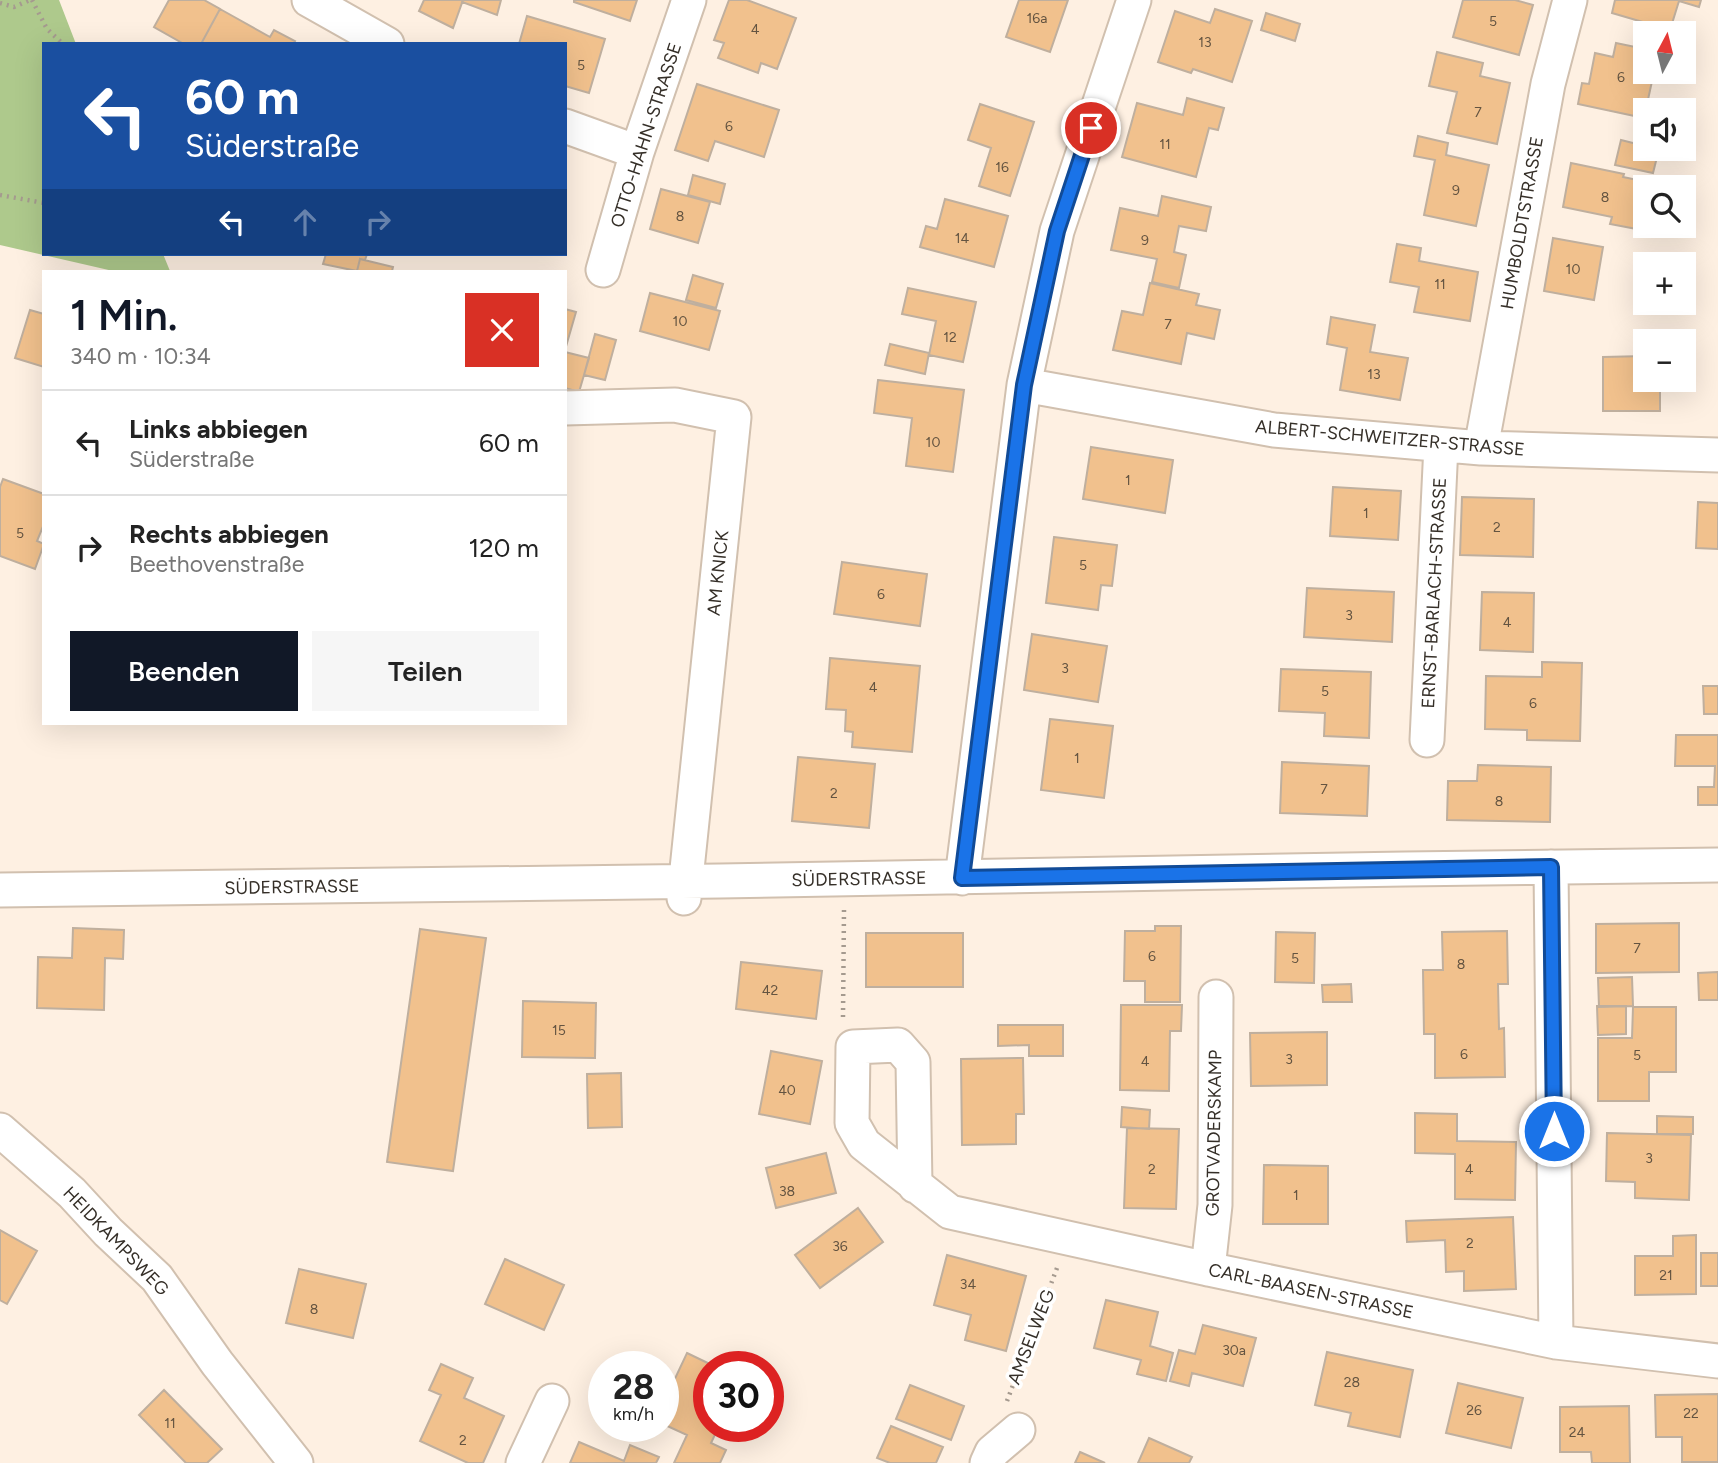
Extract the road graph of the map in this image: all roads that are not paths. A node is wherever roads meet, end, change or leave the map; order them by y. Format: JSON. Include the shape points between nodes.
{"nodes":[{"id":1,"x":309,"y":0,"type":"edge"},
{"id":2,"x":689,"y":0,"type":"edge"},
{"id":3,"x":1134,"y":0,"type":"edge"},
{"id":4,"x":1570,"y":0,"type":"edge"},
{"id":5,"x":383,"y":42,"type":"edge"},
{"id":6,"x":567,"y":127,"type":"edge"},
{"id":7,"x":637,"y":152,"type":"junction"},
{"id":8,"x":603,"y":270,"type":"dead end"},
{"id":9,"x":1024,"y":385,"type":"junction"},
{"id":10,"x":567,"y":408,"type":"edge"},
{"id":11,"x":1441,"y":445,"type":"junction"},
{"id":12,"x":1480,"y":448,"type":"junction"},
{"id":13,"x":1718,"y":455,"type":"edge"},
{"id":14,"x":1427,"y":740,"type":"dead end"},
{"id":15,"x":1718,"y":865,"type":"edge"},
{"id":16,"x":1551,"y":867,"type":"junction"},
{"id":17,"x":962,"y":878,"type":"junction"},
{"id":18,"x":0,"y":890,"type":"edge"},
{"id":19,"x":685,"y":890,"type":"junction"},
{"id":20,"x":1216,"y":997,"type":"dead end"},
{"id":21,"x":0,"y":1130,"type":"edge"},
{"id":22,"x":915,"y":1186,"type":"junction"},
{"id":23,"x":1208,"y":1269,"type":"junction"},
{"id":24,"x":1556,"y":1342,"type":"junction"},
{"id":25,"x":1718,"y":1361,"type":"edge"},
{"id":26,"x":552,"y":1401,"type":"dead end"},
{"id":27,"x":1018,"y":1430,"type":"road end"},
{"id":28,"x":296,"y":1463,"type":"edge"},
{"id":29,"x":523,"y":1463,"type":"edge"},
{"id":30,"x":987,"y":1463,"type":"edge"}],
"edges":[{"from":1,"to":5,"type":"street"},
{"from":2,"to":7,"type":"street","name":"OTTO-HAHN-STRASSE"},
{"from":3,"to":9,"type":"street","via":[[1057,231]]},
{"from":4,"to":12,"type":"street","name":"HUMBOLDTSTRASSE","via":[[1548,84]]},
{"from":6,"to":7,"type":"street"},
{"from":7,"to":8,"type":"street","name":"OTTO-HAHN-STRASSE"},
{"from":9,"to":11,"type":"street","name":"ALBERT-SCHWEITZER-STRASSE","via":[[1274,430]]},
{"from":9,"to":17,"type":"street"},
{"from":10,"to":19,"type":"street","name":"AM KNICK","via":[[675,405],[734,417]]},
{"from":11,"to":12,"type":"street","name":"ALBERT-SCHWEITZER-STRASSE"},
{"from":11,"to":14,"type":"street","name":"ERNST-BARLACH-STRASSE"},
{"from":12,"to":13,"type":"street","name":"ALBERT-SCHWEITZER-STRASSE"},
{"from":15,"to":16,"type":"street","name":"SÜDERSTRASSE"},
{"from":16,"to":17,"type":"street","name":"SÜDERSTRASSE"},
{"from":16,"to":24,"type":"street"},
{"from":17,"to":19,"type":"street","name":"SÜDERSTRASSE"},
{"from":18,"to":19,"type":"street","name":"SÜDERSTRASSE"},
{"from":20,"to":23,"type":"street","name":"GROTVADERSKAMP","via":[[1215,1205]]},
{"from":21,"to":28,"type":"street","name":"HEIDKAMPSWEG","via":[[72,1193],[157,1278]]},
{"from":22,"to":22,"type":"street","name":"CARL-BAASEN-STRASSE","via":[[913,1062],[898,1045],[853,1046],[852,1123],[864,1144]]},
{"from":22,"to":23,"type":"street","name":"CARL-BAASEN-STRASSE","via":[[950,1212]]},
{"from":23,"to":24,"type":"street","name":"CARL-BAASEN-STRASSE"},
{"from":24,"to":25,"type":"street","name":"CARL-BAASEN-STRASSE"},
{"from":26,"to":29,"type":"street"},
{"from":27,"to":30,"type":"street","via":[[992,1452]]}]}
